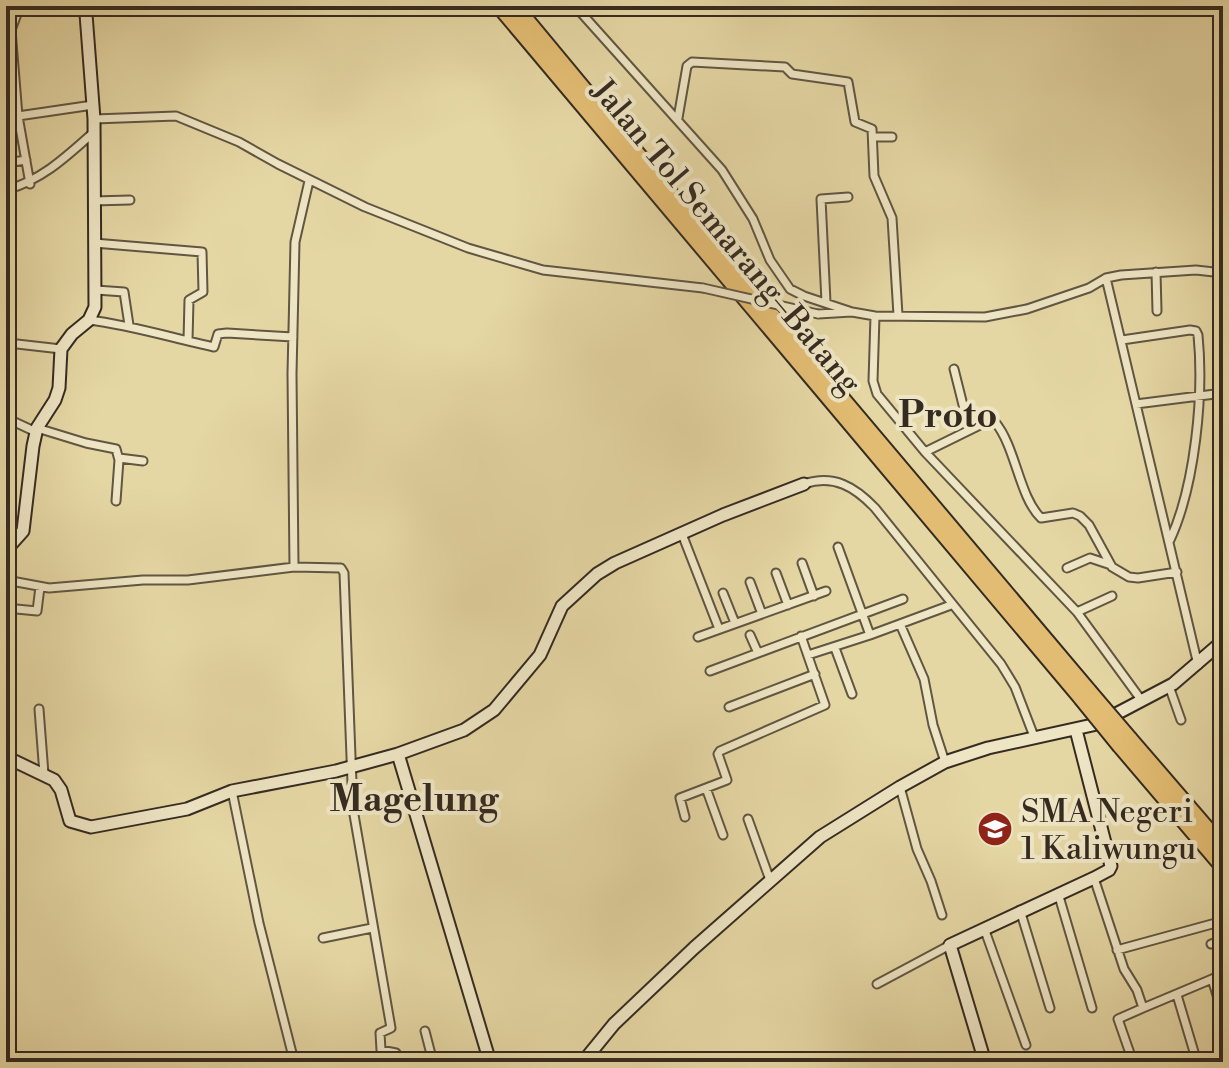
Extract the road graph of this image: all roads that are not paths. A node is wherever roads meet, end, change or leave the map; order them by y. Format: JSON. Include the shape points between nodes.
{"nodes":[{"id":1,"x":20,"y":6,"type":"edge"},
{"id":2,"x":93,"y":6,"type":"edge"},
{"id":3,"x":499,"y":6,"type":"edge"},
{"id":4,"x":515,"y":6,"type":"edge"},
{"id":5,"x":575,"y":6,"type":"edge"},
{"id":6,"x":1217,"y":6,"type":"edge"},
{"id":7,"x":1223,"y":31,"type":"edge"},
{"id":8,"x":10,"y":81,"type":"edge"},
{"id":9,"x":93,"y":105,"type":"junction"},
{"id":10,"x":18,"y":116,"type":"junction"},
{"id":11,"x":161,"y":116,"type":"junction"},
{"id":12,"x":6,"y":117,"type":"edge"},
{"id":13,"x":678,"y":118,"type":"junction"},
{"id":14,"x":94,"y":119,"type":"junction"},
{"id":15,"x":162,"y":126,"type":"dead end"},
{"id":16,"x":94,"y":132,"type":"junction"},
{"id":17,"x":873,"y":137,"type":"junction"},
{"id":18,"x":892,"y":137,"type":"dead end"},
{"id":19,"x":26,"y":160,"type":"junction"},
{"id":20,"x":6,"y":163,"type":"edge"},
{"id":21,"x":309,"y":181,"type":"junction"},
{"id":22,"x":30,"y":184,"type":"junction"},
{"id":23,"x":6,"y":190,"type":"edge"},
{"id":24,"x":848,"y":197,"type":"dead end"},
{"id":25,"x":130,"y":200,"type":"dead end"},
{"id":26,"x":93,"y":201,"type":"junction"},
{"id":27,"x":94,"y":243,"type":"junction"},
{"id":28,"x":1156,"y":272,"type":"junction"},
{"id":29,"x":1223,"y":273,"type":"edge"},
{"id":30,"x":1106,"y":278,"type":"junction"},
{"id":31,"x":96,"y":290,"type":"junction"},
{"id":32,"x":826,"y":302,"type":"junction"},
{"id":33,"x":1157,"y":311,"type":"dead end"},
{"id":34,"x":852,"y":312,"type":"junction"},
{"id":35,"x":898,"y":315,"type":"junction"},
{"id":36,"x":875,"y":316,"type":"junction"},
{"id":37,"x":89,"y":320,"type":"junction"},
{"id":38,"x":129,"y":325,"type":"junction"},
{"id":39,"x":293,"y":337,"type":"junction"},
{"id":40,"x":1122,"y":340,"type":"junction"},
{"id":41,"x":188,"y":341,"type":"junction"},
{"id":42,"x":17,"y":344,"type":"dead end"},
{"id":43,"x":61,"y":349,"type":"junction"},
{"id":44,"x":954,"y":369,"type":"dead end"},
{"id":45,"x":1223,"y":393,"type":"edge"},
{"id":46,"x":1199,"y":395,"type":"junction"},
{"id":47,"x":1136,"y":404,"type":"junction"},
{"id":48,"x":6,"y":418,"type":"edge"},
{"id":49,"x":969,"y":429,"type":"junction"},
{"id":50,"x":36,"y":430,"type":"junction"},
{"id":51,"x":925,"y":452,"type":"junction"},
{"id":52,"x":119,"y":458,"type":"junction"},
{"id":53,"x":143,"y":461,"type":"dead end"},
{"id":54,"x":804,"y":484,"type":"joint"},
{"id":55,"x":116,"y":501,"type":"dead end"},
{"id":56,"x":682,"y":534,"type":"junction"},
{"id":57,"x":1170,"y":540,"type":"junction"},
{"id":58,"x":838,"y":547,"type":"dead end"},
{"id":59,"x":6,"y":550,"type":"edge"},
{"id":60,"x":802,"y":563,"type":"dead end"},
{"id":61,"x":1111,"y":565,"type":"junction"},
{"id":62,"x":294,"y":567,"type":"junction"},
{"id":63,"x":1067,"y":568,"type":"dead end"},
{"id":64,"x":1177,"y":572,"type":"junction"},
{"id":65,"x":776,"y":573,"type":"dead end"},
{"id":66,"x":6,"y":580,"type":"edge"},
{"id":67,"x":750,"y":582,"type":"dead end"},
{"id":68,"x":40,"y":587,"type":"junction"},
{"id":69,"x":826,"y":591,"type":"dead end"},
{"id":70,"x":723,"y":593,"type":"dead end"},
{"id":71,"x":814,"y":596,"type":"junction"},
{"id":72,"x":1112,"y":596,"type":"dead end"},
{"id":73,"x":903,"y":599,"type":"dead end"},
{"id":74,"x":788,"y":605,"type":"junction"},
{"id":75,"x":951,"y":605,"type":"junction"},
{"id":76,"x":6,"y":608,"type":"edge"},
{"id":77,"x":1077,"y":612,"type":"junction"},
{"id":78,"x":762,"y":614,"type":"junction"},
{"id":79,"x":862,"y":614,"type":"junction"},
{"id":80,"x":735,"y":623,"type":"junction"},
{"id":81,"x":900,"y":624,"type":"junction"},
{"id":82,"x":719,"y":629,"type":"junction"},
{"id":83,"x":750,"y":635,"type":"dead end"},
{"id":84,"x":870,"y":635,"type":"junction"},
{"id":85,"x":801,"y":636,"type":"junction"},
{"id":86,"x":698,"y":637,"type":"dead end"},
{"id":87,"x":1223,"y":641,"type":"edge"},
{"id":88,"x":835,"y":648,"type":"junction"},
{"id":89,"x":758,"y":653,"type":"junction"},
{"id":90,"x":808,"y":655,"type":"junction"},
{"id":91,"x":1198,"y":665,"type":"junction"},
{"id":92,"x":710,"y":671,"type":"dead end"},
{"id":93,"x":815,"y":674,"type":"junction"},
{"id":94,"x":1169,"y":686,"type":"junction"},
{"id":95,"x":852,"y":694,"type":"dead end"},
{"id":96,"x":1085,"y":695,"type":"junction"},
{"id":97,"x":1142,"y":701,"type":"junction"},
{"id":98,"x":729,"y":707,"type":"dead end"},
{"id":99,"x":39,"y":709,"type":"dead end"},
{"id":100,"x":1181,"y":720,"type":"dead end"},
{"id":101,"x":1076,"y":730,"type":"junction"},
{"id":102,"x":1035,"y":739,"type":"junction"},
{"id":103,"x":1125,"y":742,"type":"junction"},
{"id":104,"x":398,"y":754,"type":"junction"},
{"id":105,"x":6,"y":757,"type":"edge"},
{"id":106,"x":945,"y":762,"type":"junction"},
{"id":107,"x":352,"y":767,"type":"junction"},
{"id":108,"x":44,"y":774,"type":"junction"},
{"id":109,"x":900,"y":787,"type":"junction"},
{"id":110,"x":706,"y":788,"type":"junction"},
{"id":111,"x":232,"y":791,"type":"junction"},
{"id":112,"x":685,"y":817,"type":"dead end"},
{"id":113,"x":748,"y":819,"type":"dead end"},
{"id":114,"x":723,"y":835,"type":"dead end"},
{"id":115,"x":1223,"y":847,"type":"edge"},
{"id":116,"x":1223,"y":867,"type":"edge"},
{"id":117,"x":1094,"y":878,"type":"junction"},
{"id":118,"x":770,"y":880,"type":"junction"},
{"id":119,"x":1058,"y":893,"type":"junction"},
{"id":120,"x":1020,"y":910,"type":"junction"},
{"id":121,"x":942,"y":915,"type":"dead end"},
{"id":122,"x":1223,"y":921,"type":"edge"},
{"id":123,"x":372,"y":928,"type":"junction"},
{"id":124,"x":984,"y":928,"type":"junction"},
{"id":125,"x":323,"y":938,"type":"dead end"},
{"id":126,"x":1223,"y":940,"type":"edge"},
{"id":127,"x":1211,"y":944,"type":"dead end"},
{"id":128,"x":950,"y":945,"type":"junction"},
{"id":129,"x":1117,"y":950,"type":"junction"},
{"id":130,"x":1223,"y":974,"type":"edge"},
{"id":131,"x":1212,"y":979,"type":"junction"},
{"id":132,"x":877,"y":984,"type":"dead end"},
{"id":133,"x":1177,"y":995,"type":"junction"},
{"id":134,"x":1050,"y":1008,"type":"dead end"},
{"id":135,"x":1092,"y":1008,"type":"dead end"},
{"id":136,"x":1143,"y":1008,"type":"junction"},
{"id":137,"x":1223,"y":1015,"type":"edge"},
{"id":138,"x":425,"y":1031,"type":"dead end"},
{"id":139,"x":1026,"y":1045,"type":"dead end"},
{"id":140,"x":594,"y":1047,"type":"junction"},
{"id":141,"x":1223,"y":1057,"type":"edge"},
{"id":142,"x":299,"y":1062,"type":"edge"},
{"id":143,"x":398,"y":1062,"type":"edge"},
{"id":144,"x":433,"y":1062,"type":"edge"},
{"id":145,"x":490,"y":1062,"type":"edge"},
{"id":146,"x":583,"y":1062,"type":"edge"},
{"id":147,"x":598,"y":1062,"type":"edge"},
{"id":148,"x":985,"y":1062,"type":"edge"},
{"id":149,"x":1133,"y":1062,"type":"edge"},
{"id":150,"x":1197,"y":1062,"type":"edge"},
{"id":151,"x":1209,"y":1062,"type":"edge"}],
"edges":[{"from":1,"to":8,"type":"street","via":[[11,30]]},
{"from":2,"to":9,"type":"street","via":[[86,12]]},
{"from":3,"to":96,"type":"highway","name":"Jalan Tol Semarang–Batang","via":[[741,297]]},
{"from":4,"to":96,"type":"highway","name":"Jalan Tol Semarang–Batang"},
{"from":5,"to":13,"type":"street"},
{"from":6,"to":7,"type":"street"},
{"from":8,"to":10,"type":"street"},
{"from":9,"to":10,"type":"street"},
{"from":9,"to":14,"type":"street"},
{"from":10,"to":12,"type":"street"},
{"from":10,"to":19,"type":"street"},
{"from":11,"to":14,"type":"street"},
{"from":11,"to":15,"type":"street"},
{"from":11,"to":21,"type":"street","via":[[221,133]]},
{"from":13,"to":17,"type":"street","via":[[689,63],[785,67],[792,74],[848,82],[855,122],[871,128]]},
{"from":13,"to":32,"type":"street","via":[[722,170],[790,289]]},
{"from":14,"to":16,"type":"street"},
{"from":16,"to":22,"type":"street"},
{"from":16,"to":26,"type":"street"},
{"from":17,"to":18,"type":"street"},
{"from":17,"to":35,"type":"street","via":[[875,180],[892,218]]},
{"from":19,"to":20,"type":"street"},
{"from":19,"to":22,"type":"street"},
{"from":21,"to":34,"type":"street","bridge":true,"via":[[447,241],[543,270],[703,288],[818,314]]},
{"from":21,"to":39,"type":"street","via":[[295,242]]},
{"from":22,"to":23,"type":"street"},
{"from":24,"to":32,"type":"street","via":[[821,199]]},
{"from":25,"to":26,"type":"street"},
{"from":26,"to":27,"type":"street"},
{"from":27,"to":31,"type":"street"},
{"from":27,"to":41,"type":"street","via":[[202,252],[203,292],[189,300]]},
{"from":28,"to":29,"type":"street"},
{"from":28,"to":30,"type":"street"},
{"from":28,"to":33,"type":"street"},
{"from":30,"to":35,"type":"street","via":[[998,315]]},
{"from":30,"to":40,"type":"street"},
{"from":31,"to":37,"type":"street"},
{"from":31,"to":38,"type":"street","via":[[124,292]]},
{"from":32,"to":34,"type":"street"},
{"from":34,"to":36,"type":"street"},
{"from":35,"to":36,"type":"street"},
{"from":36,"to":51,"type":"street","via":[[874,388]]},
{"from":37,"to":38,"type":"street"},
{"from":37,"to":43,"type":"street"},
{"from":38,"to":41,"type":"street"},
{"from":39,"to":41,"type":"street","via":[[218,334],[214,347]]},
{"from":39,"to":62,"type":"street"},
{"from":40,"to":46,"type":"street","via":[[1196,331]]},
{"from":40,"to":47,"type":"street"},
{"from":42,"to":43,"type":"street"},
{"from":43,"to":50,"type":"street","via":[[57,394]]},
{"from":44,"to":49,"type":"street"},
{"from":45,"to":46,"type":"street"},
{"from":46,"to":47,"type":"street"},
{"from":46,"to":57,"type":"street","via":[[1187,493]]},
{"from":47,"to":57,"type":"street"},
{"from":48,"to":50,"type":"street"},
{"from":49,"to":51,"type":"street"},
{"from":49,"to":61,"type":"street","via":[[995,422],[1036,513],[1041,518],[1080,516]]},
{"from":50,"to":52,"type":"street","via":[[115,448]]},
{"from":50,"to":59,"type":"street","via":[[23,531]]},
{"from":51,"to":77,"type":"street"},
{"from":52,"to":53,"type":"street"},
{"from":52,"to":55,"type":"street"},
{"from":54,"to":56,"type":"street"},
{"from":54,"to":75,"type":"street","via":[[834,480],[856,490]]},
{"from":56,"to":82,"type":"street"},
{"from":56,"to":104,"type":"street","via":[[615,563],[562,606],[540,655],[494,710],[464,730]]},
{"from":57,"to":64,"type":"street"},
{"from":58,"to":79,"type":"street"},
{"from":60,"to":71,"type":"street"},
{"from":61,"to":63,"type":"street","via":[[1089,558]]},
{"from":61,"to":64,"type":"street","via":[[1133,578]]},
{"from":62,"to":68,"type":"street","via":[[188,580]]},
{"from":62,"to":107,"type":"street","via":[[335,566],[344,573]]},
{"from":64,"to":91,"type":"street"},
{"from":65,"to":74,"type":"street"},
{"from":66,"to":68,"type":"street"},
{"from":67,"to":78,"type":"street"},
{"from":68,"to":76,"type":"street","via":[[38,611]]},
{"from":69,"to":71,"type":"street"},
{"from":70,"to":80,"type":"street"},
{"from":71,"to":74,"type":"street"},
{"from":72,"to":77,"type":"street"},
{"from":73,"to":79,"type":"street"},
{"from":74,"to":78,"type":"street"},
{"from":75,"to":81,"type":"street"},
{"from":75,"to":102,"type":"street","via":[[1005,669]]},
{"from":77,"to":97,"type":"street"},
{"from":78,"to":80,"type":"street"},
{"from":79,"to":84,"type":"street"},
{"from":79,"to":85,"type":"street"},
{"from":80,"to":82,"type":"street"},
{"from":81,"to":84,"type":"street"},
{"from":81,"to":106,"type":"street","via":[[924,679]]},
{"from":82,"to":86,"type":"street"},
{"from":83,"to":89,"type":"street"},
{"from":84,"to":88,"type":"street"},
{"from":85,"to":89,"type":"street"},
{"from":85,"to":90,"type":"street"},
{"from":87,"to":91,"type":"street"},
{"from":88,"to":90,"type":"street"},
{"from":88,"to":95,"type":"street"},
{"from":89,"to":92,"type":"street"},
{"from":90,"to":93,"type":"street"},
{"from":91,"to":94,"type":"street"},
{"from":93,"to":98,"type":"street"},
{"from":93,"to":110,"type":"street","via":[[825,705],[720,751],[727,780]]},
{"from":94,"to":97,"type":"street"},
{"from":94,"to":100,"type":"street"},
{"from":96,"to":103,"type":"highway","name":"Jalan Tol Semarang–Batang","bridge":true},
{"from":97,"to":101,"type":"street"},
{"from":99,"to":108,"type":"street"},
{"from":101,"to":102,"type":"street"},
{"from":101,"to":117,"type":"street","via":[[1112,861],[1109,870]]},
{"from":102,"to":106,"type":"street"},
{"from":103,"to":115,"type":"highway","name":"Jalan Tol Semarang–Batang"},
{"from":103,"to":116,"type":"highway","name":"Jalan Tol Semarang–Batang"},
{"from":104,"to":107,"type":"street"},
{"from":104,"to":145,"type":"street"},
{"from":105,"to":108,"type":"street"},
{"from":106,"to":109,"type":"street"},
{"from":107,"to":111,"type":"street"},
{"from":107,"to":123,"type":"street","via":[[353,809]]},
{"from":108,"to":111,"type":"street","via":[[59,786],[70,821],[86,827],[187,809]]},
{"from":109,"to":118,"type":"street","via":[[820,837]]},
{"from":109,"to":121,"type":"street"},
{"from":110,"to":112,"type":"street","via":[[680,798]]},
{"from":110,"to":114,"type":"street"},
{"from":111,"to":142,"type":"street","via":[[259,923],[292,1053]]},
{"from":113,"to":118,"type":"street"},
{"from":117,"to":119,"type":"street"},
{"from":117,"to":129,"type":"street"},
{"from":118,"to":140,"type":"street"},
{"from":119,"to":120,"type":"street"},
{"from":119,"to":135,"type":"street"},
{"from":120,"to":124,"type":"street"},
{"from":120,"to":134,"type":"street"},
{"from":122,"to":129,"type":"street"},
{"from":123,"to":125,"type":"street"},
{"from":123,"to":143,"type":"street","via":[[391,1026],[380,1033],[381,1050],[396,1053]]},
{"from":124,"to":128,"type":"street"},
{"from":124,"to":139,"type":"street"},
{"from":126,"to":127,"type":"street"},
{"from":128,"to":132,"type":"street"},
{"from":128,"to":148,"type":"street"},
{"from":129,"to":136,"type":"street"},
{"from":130,"to":131,"type":"street"},
{"from":131,"to":133,"type":"street"},
{"from":131,"to":137,"type":"street"},
{"from":133,"to":136,"type":"street"},
{"from":133,"to":150,"type":"street"},
{"from":136,"to":149,"type":"street","via":[[1118,1019]]},
{"from":138,"to":144,"type":"street"},
{"from":140,"to":146,"type":"street"},
{"from":140,"to":147,"type":"street"},
{"from":141,"to":151,"type":"street"}]}
